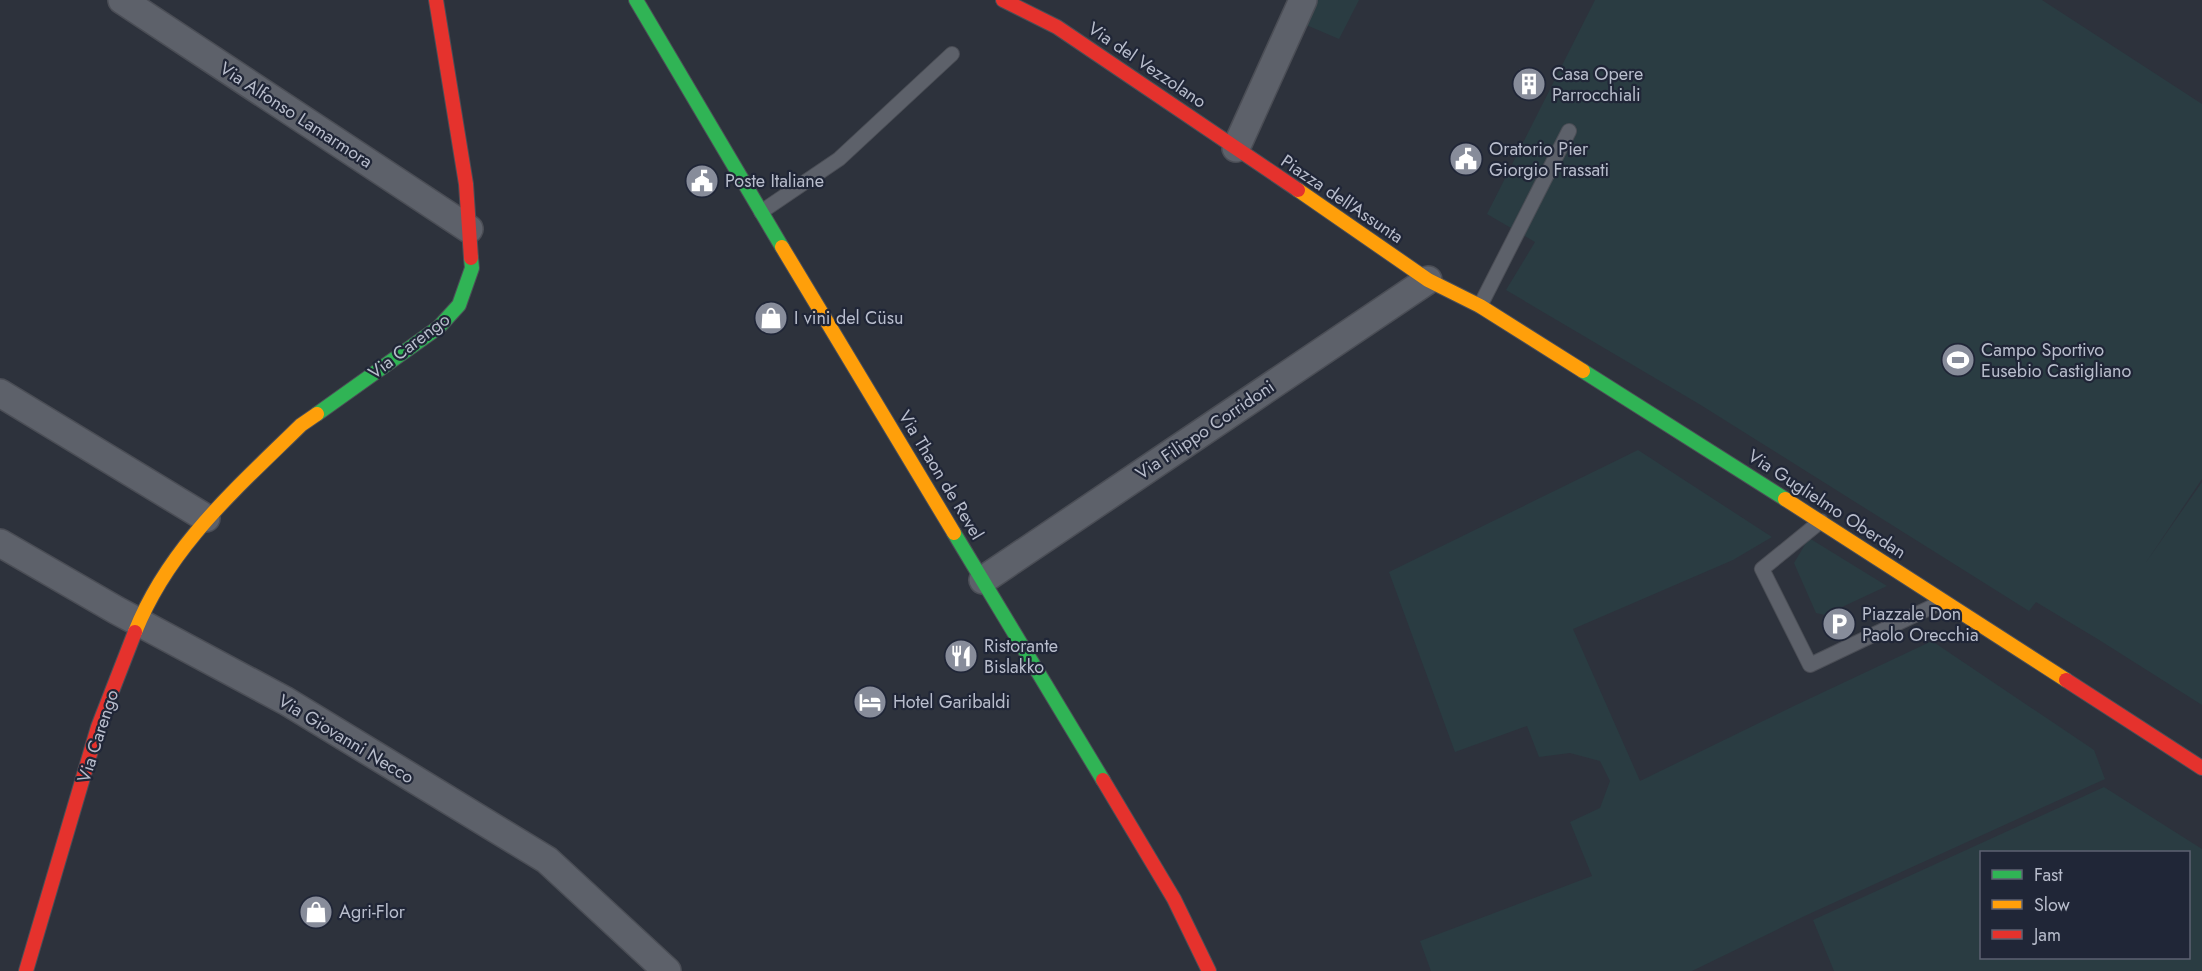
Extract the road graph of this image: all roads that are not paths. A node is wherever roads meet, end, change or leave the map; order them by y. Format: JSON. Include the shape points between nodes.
{"nodes":[{"id":1,"x":122,"y":0,"type":"edge"},
{"id":2,"x":436,"y":0,"type":"edge"},
{"id":3,"x":636,"y":0,"type":"edge"},
{"id":4,"x":1003,"y":0,"type":"edge"},
{"id":5,"x":1303,"y":0,"type":"edge"},
{"id":6,"x":952,"y":54,"type":"dead end"},
{"id":7,"x":1569,"y":131,"type":"dead end"},
{"id":8,"x":1236,"y":148,"type":"junction"},
{"id":9,"x":761,"y":212,"type":"junction"},
{"id":10,"x":469,"y":229,"type":"junction"},
{"id":11,"x":1428,"y":280,"type":"junction"},
{"id":12,"x":1480,"y":306,"type":"junction"},
{"id":13,"x":0,"y":393,"type":"edge"},
{"id":14,"x":206,"y":518,"type":"junction"},
{"id":15,"x":1821,"y":521,"type":"junction"},
{"id":16,"x":0,"y":543,"type":"edge"},
{"id":17,"x":983,"y":580,"type":"junction"},
{"id":18,"x":1944,"y":601,"type":"junction"},
{"id":19,"x":139,"y":622,"type":"junction"},
{"id":20,"x":2202,"y":768,"type":"edge"},
{"id":21,"x":26,"y":971,"type":"edge"},
{"id":22,"x":667,"y":971,"type":"edge"},
{"id":23,"x":1209,"y":971,"type":"edge"}],
"edges":[{"from":1,"to":10,"type":"street","name":"Via Alfonso Lamarmora"},
{"from":2,"to":10,"type":"street","name":"Via Carengo","via":[[466,184]]},
{"from":3,"to":9,"type":"street","name":"Via Thaon de Revel"},
{"from":4,"to":8,"type":"street","name":"Via del Vezzolano","via":[[1057,27]]},
{"from":5,"to":8,"type":"street"},
{"from":6,"to":9,"type":"lane","via":[[839,159]]},
{"from":7,"to":12,"type":"lane"},
{"from":8,"to":11,"type":"street","name":"Piazza dell'Assunta"},
{"from":9,"to":17,"type":"street","name":"Via Thaon de Revel"},
{"from":10,"to":14,"type":"street","name":"Via Carengo","via":[[472,268],[459,305],[446,320],[301,425]]},
{"from":11,"to":12,"type":"street","name":"Via Guglielmo Oberdan"},
{"from":11,"to":17,"type":"street","name":"Via Filippo Corridoni"},
{"from":12,"to":15,"type":"street","name":"Via Guglielmo Oberdan"},
{"from":13,"to":14,"type":"street"},
{"from":14,"to":19,"type":"street","name":"Via Carengo","via":[[166,571]]},
{"from":15,"to":18,"type":"street","name":"Via Guglielmo Oberdan"},
{"from":15,"to":18,"type":"lane","via":[[1762,569],[1810,665]]},
{"from":16,"to":19,"type":"street","name":"Via Giovanni Necco"},
{"from":17,"to":23,"type":"street","name":"Via Thaon de Revel","via":[[1174,899]]},
{"from":18,"to":20,"type":"street","name":"Via Guglielmo Oberdan"},
{"from":19,"to":21,"type":"street","name":"Via Carengo","via":[[98,727]]},
{"from":19,"to":22,"type":"street","name":"Via Giovanni Necco","via":[[286,701],[547,860]]}]}
